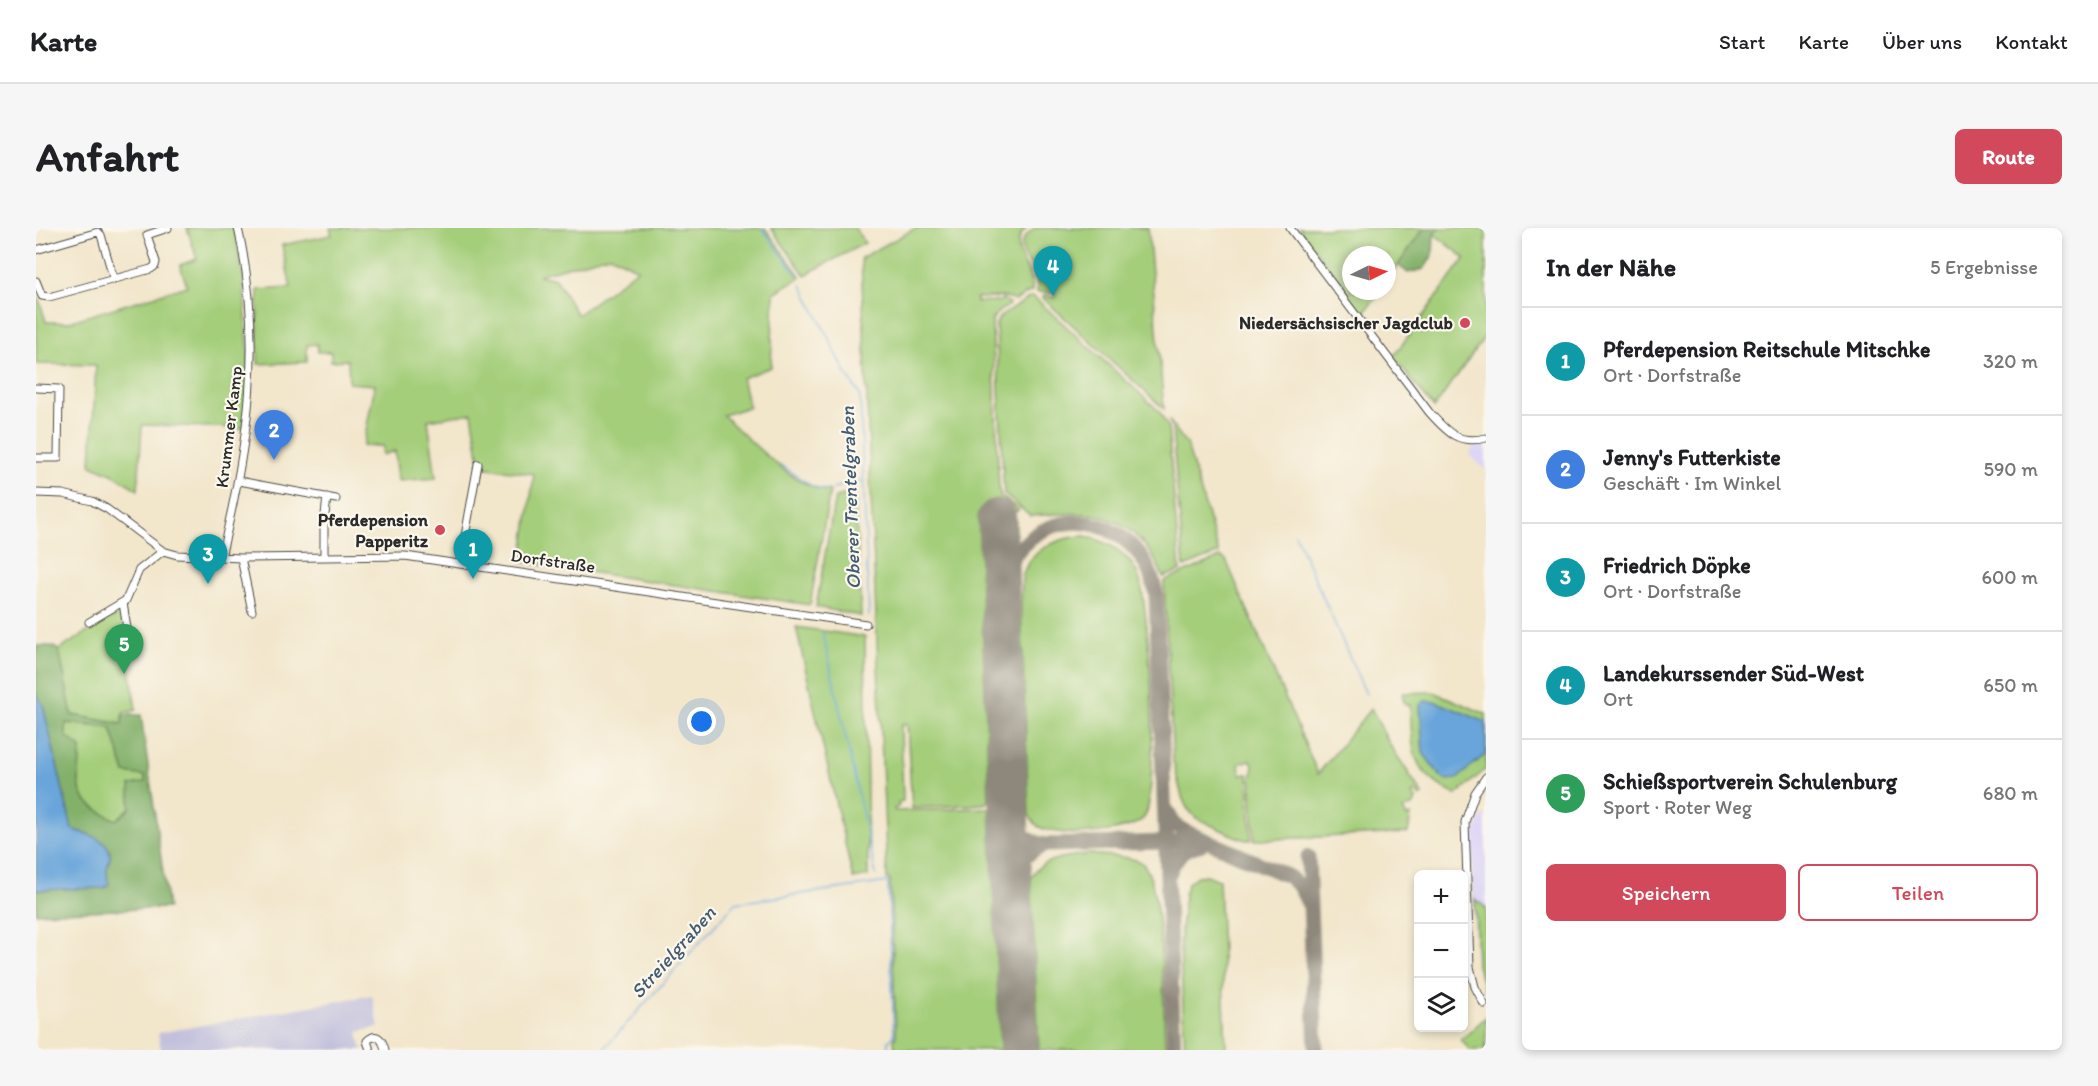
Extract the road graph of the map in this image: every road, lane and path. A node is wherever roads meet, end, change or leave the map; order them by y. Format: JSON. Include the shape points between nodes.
{"nodes":[{"id":1,"x":168,"y":228,"type":"edge"},
{"id":2,"x":238,"y":228,"type":"edge"},
{"id":3,"x":1290,"y":228,"type":"edge"},
{"id":4,"x":36,"y":250,"type":"edge"},
{"id":5,"x":114,"y":280,"type":"junction"},
{"id":6,"x":36,"y":281,"type":"edge"},
{"id":7,"x":36,"y":388,"type":"edge"},
{"id":8,"x":1486,"y":438,"type":"edge"},
{"id":9,"x":36,"y":458,"type":"edge"},
{"id":10,"x":478,"y":464,"type":"dead end"},
{"id":11,"x":239,"y":481,"type":"junction"},
{"id":12,"x":36,"y":493,"type":"edge"},
{"id":13,"x":327,"y":497,"type":"junction"},
{"id":14,"x":336,"y":499,"type":"dead end"},
{"id":15,"x":163,"y":551,"type":"junction"},
{"id":16,"x":324,"y":556,"type":"junction"},
{"id":17,"x":221,"y":557,"type":"junction"},
{"id":18,"x":240,"y":558,"type":"junction"},
{"id":19,"x":460,"y":564,"type":"junction"},
{"id":20,"x":123,"y":603,"type":"junction"},
{"id":21,"x":252,"y":611,"type":"dead end"},
{"id":22,"x":89,"y":622,"type":"dead end"},
{"id":23,"x":866,"y":624,"type":"dead end"},
{"id":24,"x":129,"y":640,"type":"dead end"},
{"id":25,"x":1486,"y":777,"type":"edge"},
{"id":26,"x":1484,"y":1004,"type":"dead end"},
{"id":27,"x":370,"y":1050,"type":"edge"},
{"id":28,"x":385,"y":1050,"type":"edge"}],
"edges":[{"from":1,"to":5,"type":"street","via":[[147,235],[155,266]]},
{"from":2,"to":11,"type":"street","name":"Krummer Kamp","via":[[248,274],[252,353],[250,409]]},
{"from":3,"to":8,"type":"street","via":[[1443,428],[1466,440]]},
{"from":4,"to":5,"type":"street","via":[[98,232]]},
{"from":5,"to":6,"type":"street","via":[[49,297],[42,296]]},
{"from":7,"to":9,"type":"street","via":[[60,389],[58,458]]},
{"from":10,"to":19,"type":"street"},
{"from":11,"to":13,"type":"street"},
{"from":11,"to":17,"type":"street","name":"Krummer Kamp"},
{"from":12,"to":15,"type":"street","name":"Dorfstraße","via":[[92,501]]},
{"from":13,"to":14,"type":"street"},
{"from":13,"to":16,"type":"street"},
{"from":15,"to":17,"type":"street","name":"Dorfstraße"},
{"from":15,"to":20,"type":"street","via":[[139,570]]},
{"from":16,"to":18,"type":"street","name":"Dorfstraße"},
{"from":16,"to":19,"type":"street","name":"Dorfstraße","via":[[405,556]]},
{"from":17,"to":18,"type":"street","name":"Dorfstraße"},
{"from":18,"to":21,"type":"street"},
{"from":19,"to":23,"type":"street","name":"Dorfstraße"},
{"from":20,"to":22,"type":"street"},
{"from":20,"to":24,"type":"street"},
{"from":25,"to":26,"type":"street","via":[[1475,793],[1465,822],[1470,967]]},
{"from":27,"to":28,"type":"street","via":[[367,1041],[378,1036]]}]}
